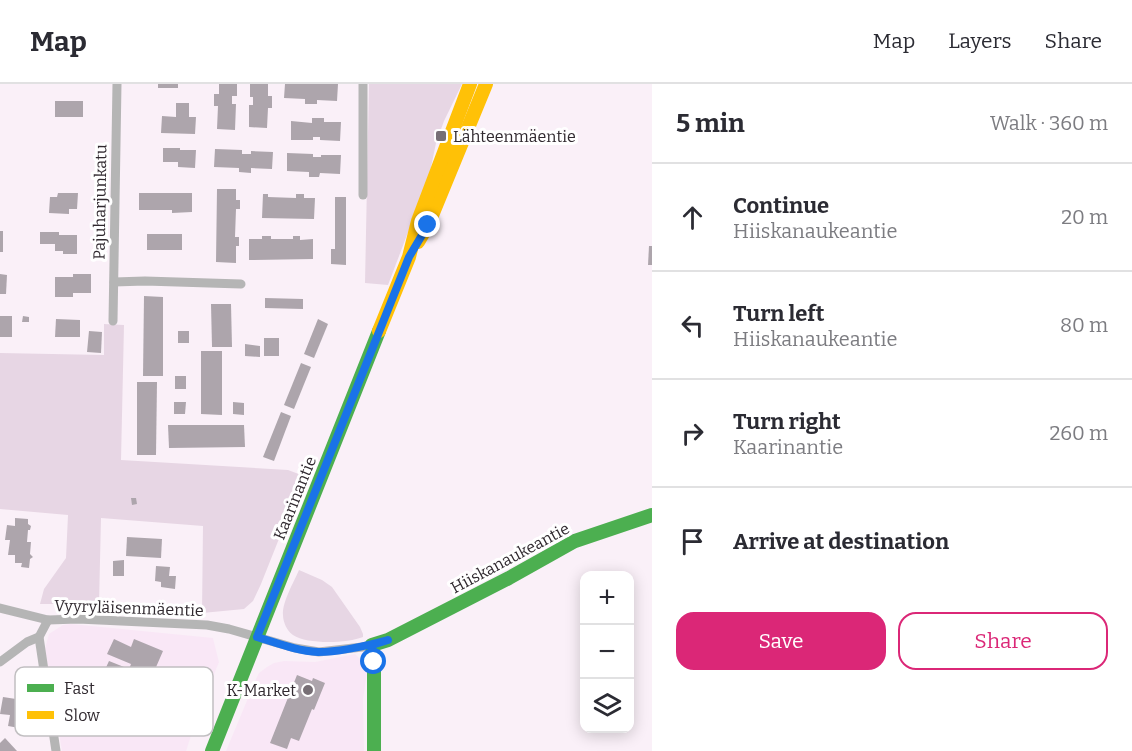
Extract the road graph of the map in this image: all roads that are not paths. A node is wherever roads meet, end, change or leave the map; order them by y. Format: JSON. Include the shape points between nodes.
{"nodes":[{"id":1,"x":117,"y":84,"type":"edge"},
{"id":2,"x":363,"y":84,"type":"edge"},
{"id":3,"x":470,"y":84,"type":"edge"},
{"id":4,"x":486,"y":84,"type":"edge"},
{"id":5,"x":363,"y":195,"type":"dead end"},
{"id":6,"x":409,"y":257,"type":"junction"},
{"id":7,"x":114,"y":282,"type":"junction"},
{"id":8,"x":241,"y":284,"type":"dead end"},
{"id":9,"x":113,"y":321,"type":"dead end"},
{"id":10,"x":652,"y":515,"type":"edge"},
{"id":11,"x":0,"y":608,"type":"edge"},
{"id":12,"x":48,"y":620,"type":"junction"},
{"id":13,"x":39,"y":637,"type":"junction"},
{"id":14,"x":257,"y":637,"type":"junction"},
{"id":15,"x":388,"y":640,"type":"junction"},
{"id":16,"x":0,"y":662,"type":"edge"},
{"id":17,"x":43,"y":667,"type":"edge"},
{"id":18,"x":54,"y":736,"type":"edge"},
{"id":19,"x":56,"y":751,"type":"edge"},
{"id":20,"x":212,"y":751,"type":"edge"},
{"id":21,"x":374,"y":751,"type":"edge"}],
"edges":[{"from":1,"to":7,"type":"street","name":"Pajuharjunkatu"},
{"from":2,"to":5,"type":"street"},
{"from":3,"to":6,"type":"main road","name":"Kaarinantie","via":[[418,221]]},
{"from":4,"to":6,"type":"main road","name":"Kaarinantie","via":[[428,225]]},
{"from":6,"to":14,"type":"main road","name":"Kaarinantie"},
{"from":7,"to":8,"type":"street"},
{"from":7,"to":9,"type":"street","name":"Pajuharjunkatu"},
{"from":10,"to":15,"type":"main road","name":"Hiiskanaukeantie","via":[[575,541]]},
{"from":11,"to":12,"type":"street","name":"Vyyryläisenmäentie"},
{"from":12,"to":13,"type":"street"},
{"from":12,"to":14,"type":"street","name":"Vyyryläisenmäentie","via":[[207,625]]},
{"from":13,"to":16,"type":"street"},
{"from":13,"to":17,"type":"street"},
{"from":14,"to":15,"type":"street","name":"Hiiskanaukeantie","via":[[319,652]]},
{"from":14,"to":20,"type":"main road","name":"Kaarinantie"},
{"from":15,"to":21,"type":"main road","name":"Hiiskanaukeantie","via":[[372,645]]},
{"from":18,"to":19,"type":"street"}]}
